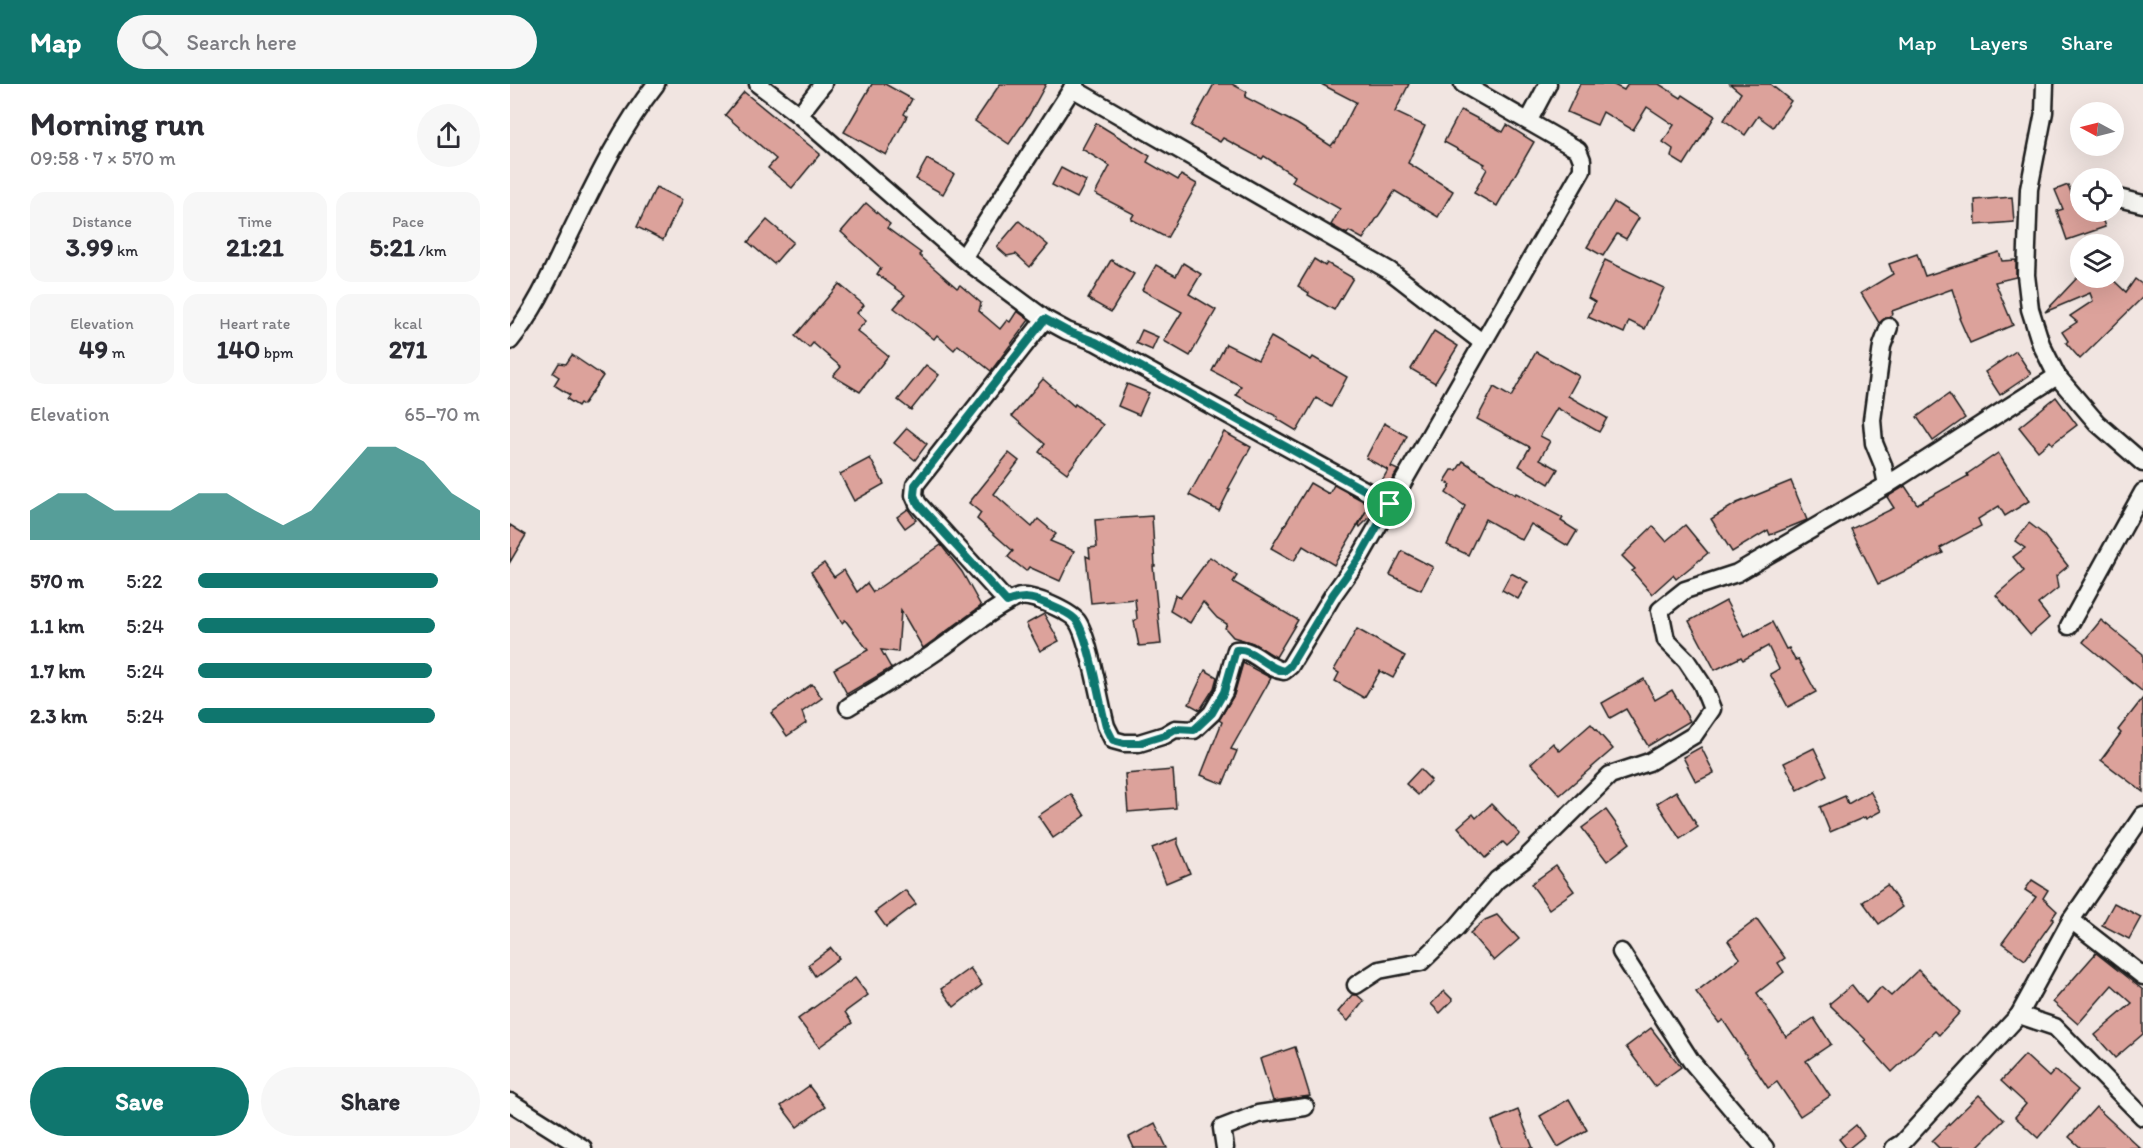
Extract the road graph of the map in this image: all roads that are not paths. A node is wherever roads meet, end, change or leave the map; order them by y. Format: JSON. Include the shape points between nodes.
{"nodes":[{"id":1,"x":656,"y":84,"type":"edge"},
{"id":2,"x":758,"y":84,"type":"edge"},
{"id":3,"x":824,"y":84,"type":"edge"},
{"id":4,"x":1463,"y":84,"type":"edge"},
{"id":5,"x":1548,"y":84,"type":"edge"},
{"id":6,"x":2045,"y":84,"type":"edge"},
{"id":7,"x":1073,"y":86,"type":"edge"},
{"id":8,"x":799,"y":115,"type":"junction"},
{"id":9,"x":1529,"y":120,"type":"junction"},
{"id":10,"x":2124,"y":199,"type":"edge"},
{"id":11,"x":2143,"y":204,"type":"edge"},
{"id":12,"x":963,"y":258,"type":"junction"},
{"id":13,"x":1045,"y":319,"type":"junction"},
{"id":14,"x":1889,"y":327,"type":"dead end"},
{"id":15,"x":510,"y":341,"type":"edge"},
{"id":16,"x":1483,"y":343,"type":"junction"},
{"id":17,"x":2057,"y":376,"type":"junction"},
{"id":18,"x":2143,"y":463,"type":"edge"},
{"id":19,"x":1887,"y":485,"type":"junction"},
{"id":20,"x":2143,"y":492,"type":"edge"},
{"id":21,"x":1390,"y":504,"type":"junction"},
{"id":22,"x":1007,"y":602,"type":"junction"},
{"id":23,"x":2069,"y":626,"type":"dead end"},
{"id":24,"x":848,"y":707,"type":"dead end"},
{"id":25,"x":2143,"y":815,"type":"edge"},
{"id":26,"x":2071,"y":920,"type":"junction"},
{"id":27,"x":1621,"y":952,"type":"dead end"},
{"id":28,"x":2143,"y":976,"type":"edge"},
{"id":29,"x":1356,"y":986,"type":"dead end"},
{"id":30,"x":2019,"y":1015,"type":"junction"},
{"id":31,"x":510,"y":1102,"type":"edge"},
{"id":32,"x":1305,"y":1107,"type":"dead end"},
{"id":33,"x":2143,"y":1117,"type":"edge"},
{"id":34,"x":1901,"y":1146,"type":"edge"},
{"id":35,"x":583,"y":1148,"type":"edge"},
{"id":36,"x":1225,"y":1148,"type":"edge"},
{"id":37,"x":1765,"y":1148,"type":"edge"}],
"edges":[{"from":1,"to":15,"type":"street","via":[[633,114],[537,301]]},
{"from":2,"to":8,"type":"street"},
{"from":3,"to":8,"type":"street"},
{"from":4,"to":9,"type":"street"},
{"from":5,"to":9,"type":"street"},
{"from":6,"to":17,"type":"street","via":[[2030,189],[2026,274],[2030,309]]},
{"from":7,"to":12,"type":"street"},
{"from":7,"to":16,"type":"street","via":[[1390,271]]},
{"from":8,"to":12,"type":"street"},
{"from":9,"to":16,"type":"street","via":[[1578,150],[1582,170]]},
{"from":10,"to":11,"type":"street"},
{"from":12,"to":13,"type":"street"},
{"from":13,"to":21,"type":"street","via":[[1096,342]]},
{"from":13,"to":22,"type":"street","via":[[915,485],[918,504]]},
{"from":14,"to":19,"type":"street","via":[[1882,346],[1872,420],[1874,443]]},
{"from":16,"to":21,"type":"street"},
{"from":17,"to":18,"type":"street","via":[[2097,423]]},
{"from":17,"to":19,"type":"street"},
{"from":19,"to":29,"type":"street","via":[[1737,573],[1685,590],[1660,610],[1666,640],[1686,660],[1713,709],[1694,735],[1649,762],[1610,775],[1525,859],[1497,880],[1421,962],[1379,970]]},
{"from":20,"to":23,"type":"street"},
{"from":21,"to":22,"type":"street","via":[[1290,666],[1278,670],[1241,649],[1236,650],[1224,692],[1212,713],[1194,730],[1175,729],[1139,743],[1113,740],[1106,726],[1084,634],[1076,620],[1037,599],[1022,596]]},
{"from":22,"to":24,"type":"street"},
{"from":25,"to":26,"type":"street"},
{"from":26,"to":28,"type":"street"},
{"from":26,"to":30,"type":"street"},
{"from":27,"to":37,"type":"street","via":[[1691,1061]]},
{"from":30,"to":33,"type":"street","via":[[2055,1028]]},
{"from":30,"to":34,"type":"street"},
{"from":31,"to":35,"type":"street"},
{"from":32,"to":36,"type":"street","via":[[1258,1114],[1222,1128]]}]}
